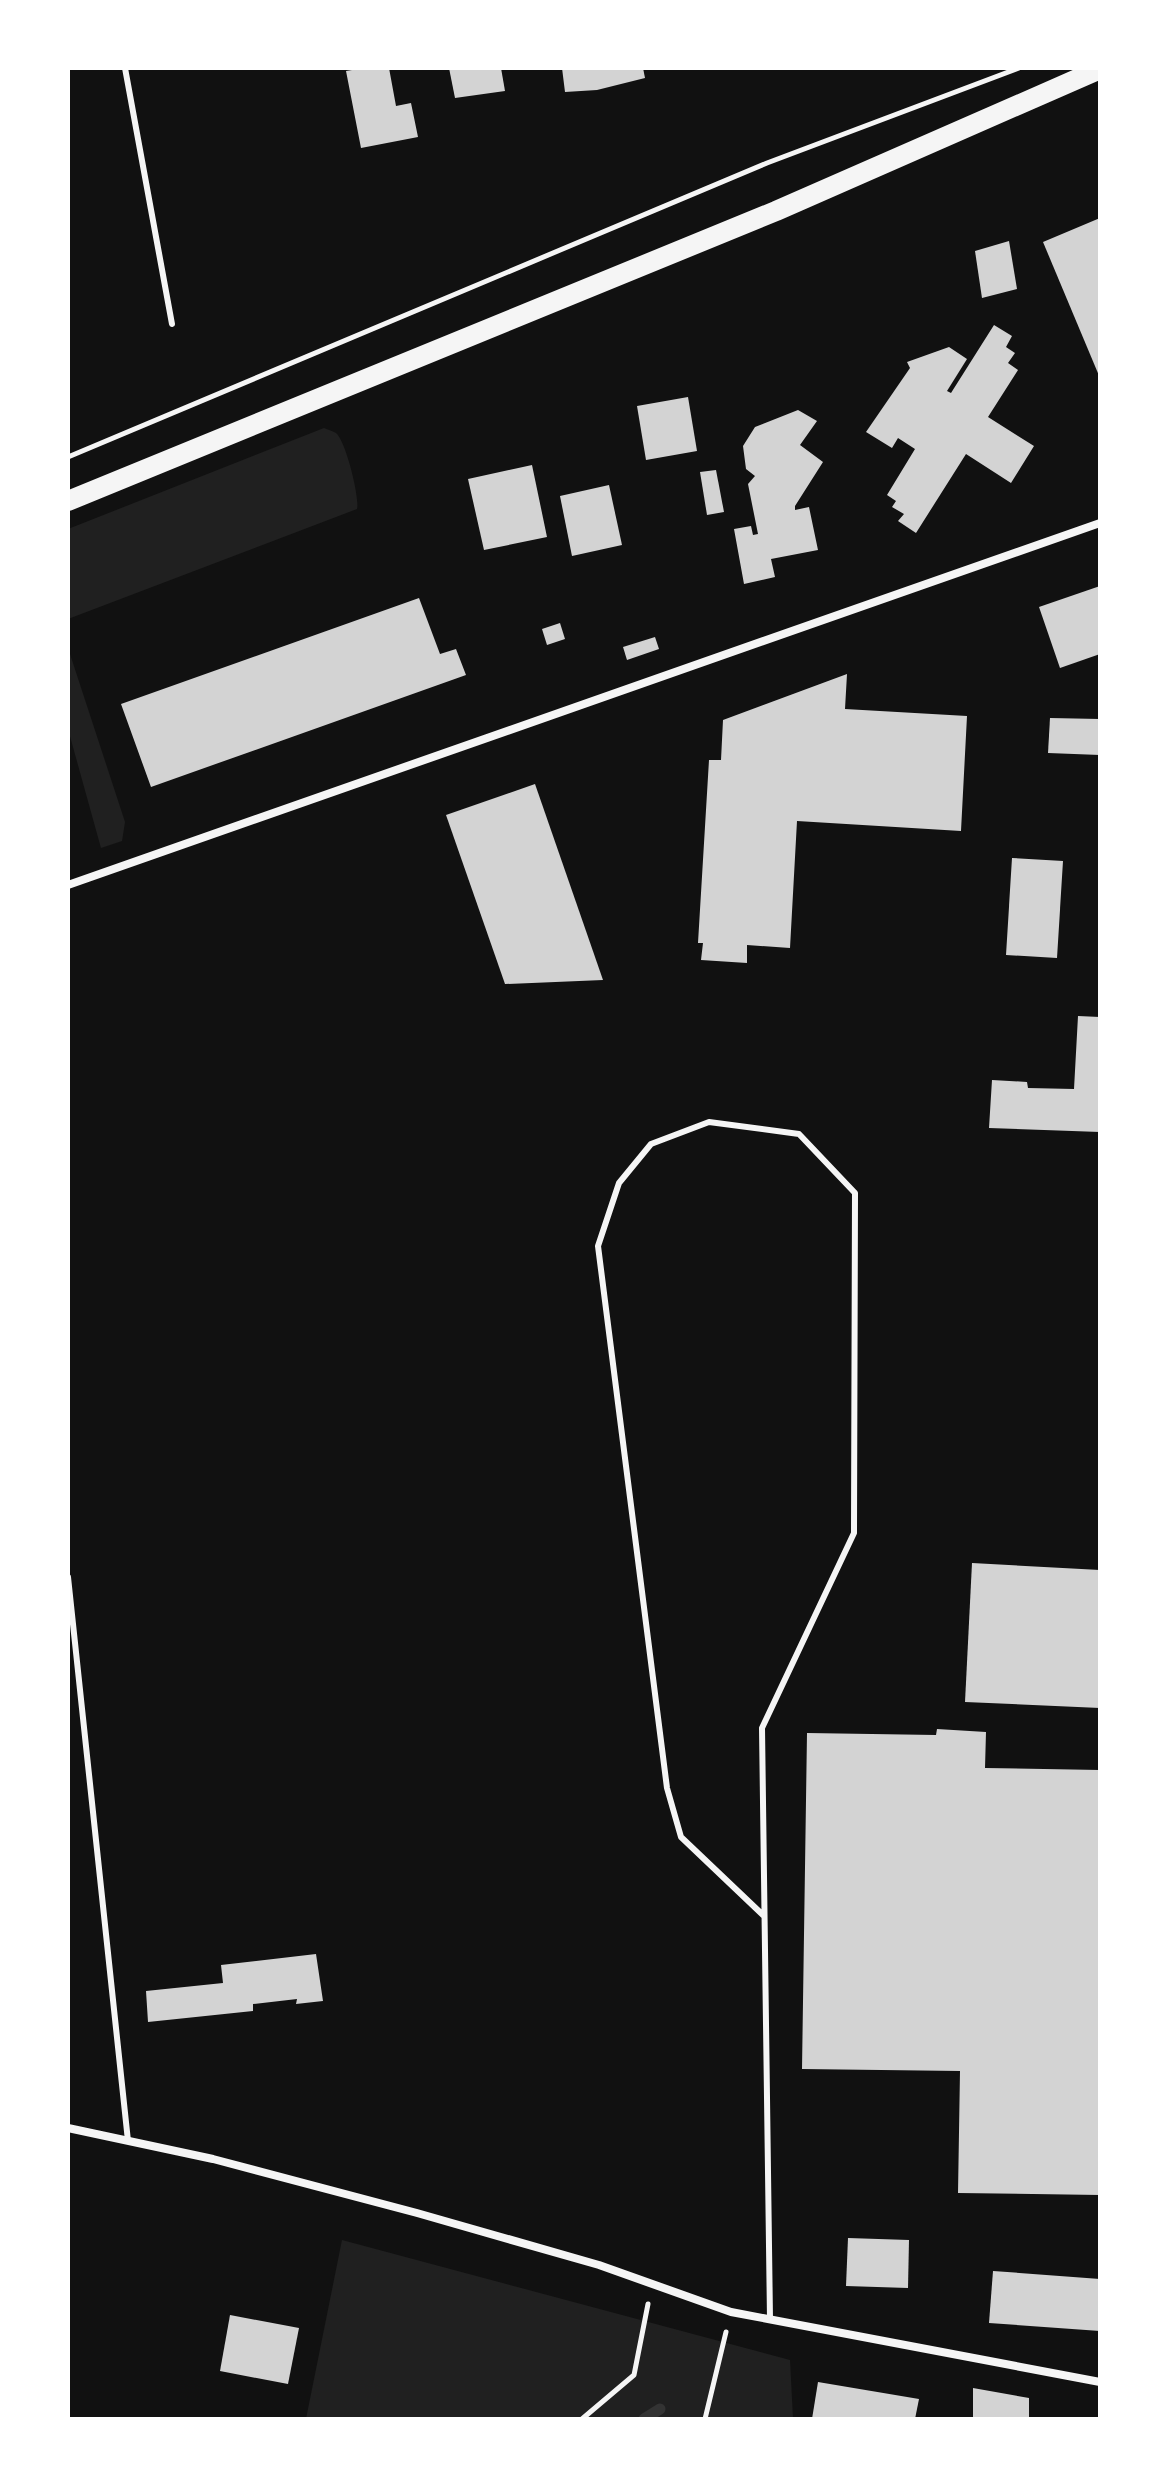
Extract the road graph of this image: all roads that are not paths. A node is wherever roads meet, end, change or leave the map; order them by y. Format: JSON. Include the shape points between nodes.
{"nodes":[{"id":1,"x":125,"y":68,"type":"edge"},
{"id":2,"x":1100,"y":69,"type":"edge"},
{"id":3,"x":172,"y":324,"type":"dead end"},
{"id":4,"x":68,"y":501,"type":"edge"},
{"id":5,"x":1100,"y":523,"type":"edge"},
{"id":6,"x":68,"y":885,"type":"edge"},
{"id":7,"x":68,"y":1577,"type":"edge"},
{"id":8,"x":764,"y":1916,"type":"junction"},
{"id":9,"x":68,"y":2128,"type":"edge"},
{"id":10,"x":128,"y":2141,"type":"junction"},
{"id":11,"x":770,"y":2319,"type":"junction"},
{"id":12,"x":1100,"y":2382,"type":"edge"}],
"edges":[{"from":1,"to":3,"type":"lane"},
{"from":2,"to":4,"type":"main road","via":[[776,211]]},
{"from":5,"to":6,"type":"street"},
{"from":7,"to":10,"type":"lane"},
{"from":8,"to":8,"type":"lane","via":[[762,1728],[854,1533],[855,1193],[799,1134],[709,1122],[651,1144],[619,1183],[598,1246],[667,1788],[681,1837]]},
{"from":8,"to":11,"type":"lane"},
{"from":9,"to":10,"type":"street"},
{"from":10,"to":11,"type":"street","via":[[417,2213],[731,2312]]},
{"from":11,"to":12,"type":"street"}]}
